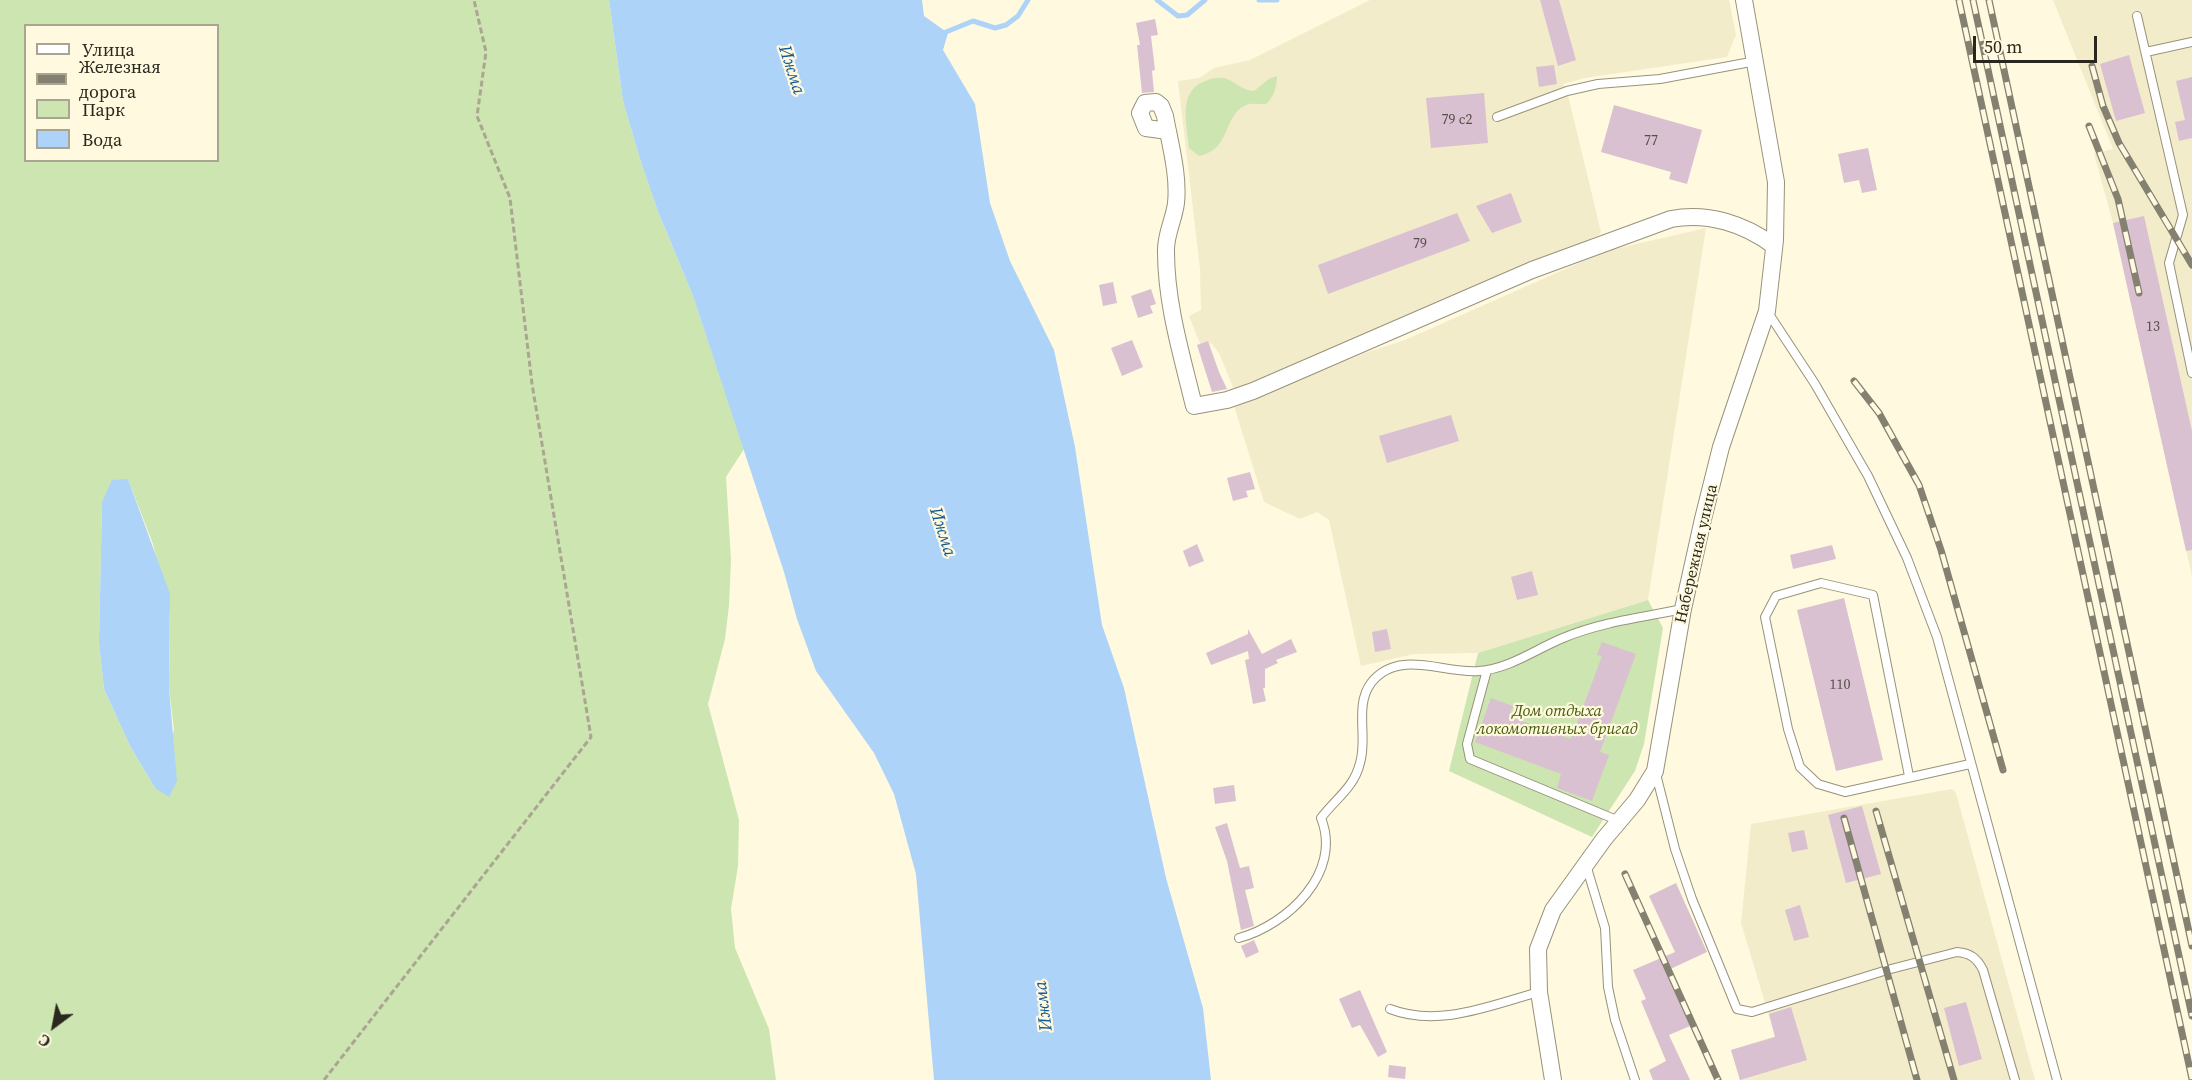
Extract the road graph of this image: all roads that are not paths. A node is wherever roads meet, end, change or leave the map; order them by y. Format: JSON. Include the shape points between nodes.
{"nodes":[{"id":1,"x":1744,"y":0,"type":"edge"},
{"id":2,"x":2137,"y":16,"type":"dead end"},
{"id":3,"x":2192,"y":42,"type":"edge"},
{"id":4,"x":2146,"y":52,"type":"junction"},
{"id":5,"x":1756,"y":61,"type":"junction"},
{"id":6,"x":1497,"y":117,"type":"dead end"},
{"id":7,"x":1168,"y":131,"type":"dead end"},
{"id":8,"x":1774,"y":246,"type":"junction"},
{"id":9,"x":1767,"y":310,"type":"junction"},
{"id":10,"x":2192,"y":373,"type":"edge"},
{"id":11,"x":1683,"y":609,"type":"junction"},
{"id":12,"x":1486,"y":670,"type":"junction"},
{"id":13,"x":1970,"y":764,"type":"junction"},
{"id":14,"x":1655,"y":771,"type":"junction"},
{"id":15,"x":1909,"y":776,"type":"junction"},
{"id":16,"x":1619,"y":821,"type":"junction"},
{"id":17,"x":1586,"y":865,"type":"junction"},
{"id":18,"x":1239,"y":938,"type":"dead end"},
{"id":19,"x":1539,"y":992,"type":"junction"},
{"id":20,"x":1390,"y":1009,"type":"dead end"},
{"id":21,"x":1553,"y":1080,"type":"edge"},
{"id":22,"x":1635,"y":1080,"type":"edge"},
{"id":23,"x":2015,"y":1080,"type":"edge"},
{"id":24,"x":2057,"y":1080,"type":"edge"}],
"edges":[{"from":1,"to":5,"type":"street","name":"Набережная улица"},
{"from":2,"to":4,"type":"lane"},
{"from":3,"to":4,"type":"lane"},
{"from":4,"to":10,"type":"lane","via":[[2183,215],[2169,263]]},
{"from":5,"to":6,"type":"lane","via":[[1660,79],[1598,84]]},
{"from":5,"to":8,"type":"street","name":"Набережная улица","via":[[1773,155],[1777,210]]},
{"from":7,"to":8,"type":"street","via":[[1176,201],[1166,244],[1167,274],[1194,406],[1253,392],[1532,270],[1671,219],[1716,219],[1748,230]]},
{"from":8,"to":9,"type":"street","name":"Набережная улица"},
{"from":9,"to":11,"type":"street","name":"Набережная улица","via":[[1721,447]]},
{"from":9,"to":13,"type":"lane","via":[[1846,436],[1891,522],[1943,654]]},
{"from":11,"to":12,"type":"lane","via":[[1565,637]]},
{"from":11,"to":14,"type":"street","name":"Набережная улица"},
{"from":12,"to":16,"type":"lane","via":[[1467,744],[1470,759]]},
{"from":12,"to":18,"type":"lane","via":[[1470,672],[1414,664],[1387,670],[1376,678],[1363,703],[1357,774],[1348,791],[1322,818],[1326,844],[1319,875],[1304,897],[1270,927]]},
{"from":13,"to":15,"type":"lane"},
{"from":13,"to":24,"type":"lane"},
{"from":14,"to":16,"type":"street","name":"Набережная улица"},
{"from":14,"to":23,"type":"lane","via":[[1692,899],[1737,1009],[1752,1012],[1887,970],[1966,953],[1983,970]]},
{"from":15,"to":15,"type":"lane","via":[[1845,792],[1818,784],[1800,766],[1788,729],[1765,617],[1776,596],[1821,583],[1873,595]]},
{"from":16,"to":17,"type":"street","name":"Набережная улица"},
{"from":17,"to":19,"type":"street","name":"Набережная улица","via":[[1553,910],[1543,932],[1538,949]]},
{"from":17,"to":22,"type":"lane","via":[[1605,928],[1608,987],[1615,1020]]},
{"from":19,"to":20,"type":"lane","via":[[1452,1016],[1408,1016]]},
{"from":19,"to":21,"type":"street","name":"Набережная улица"}]}
